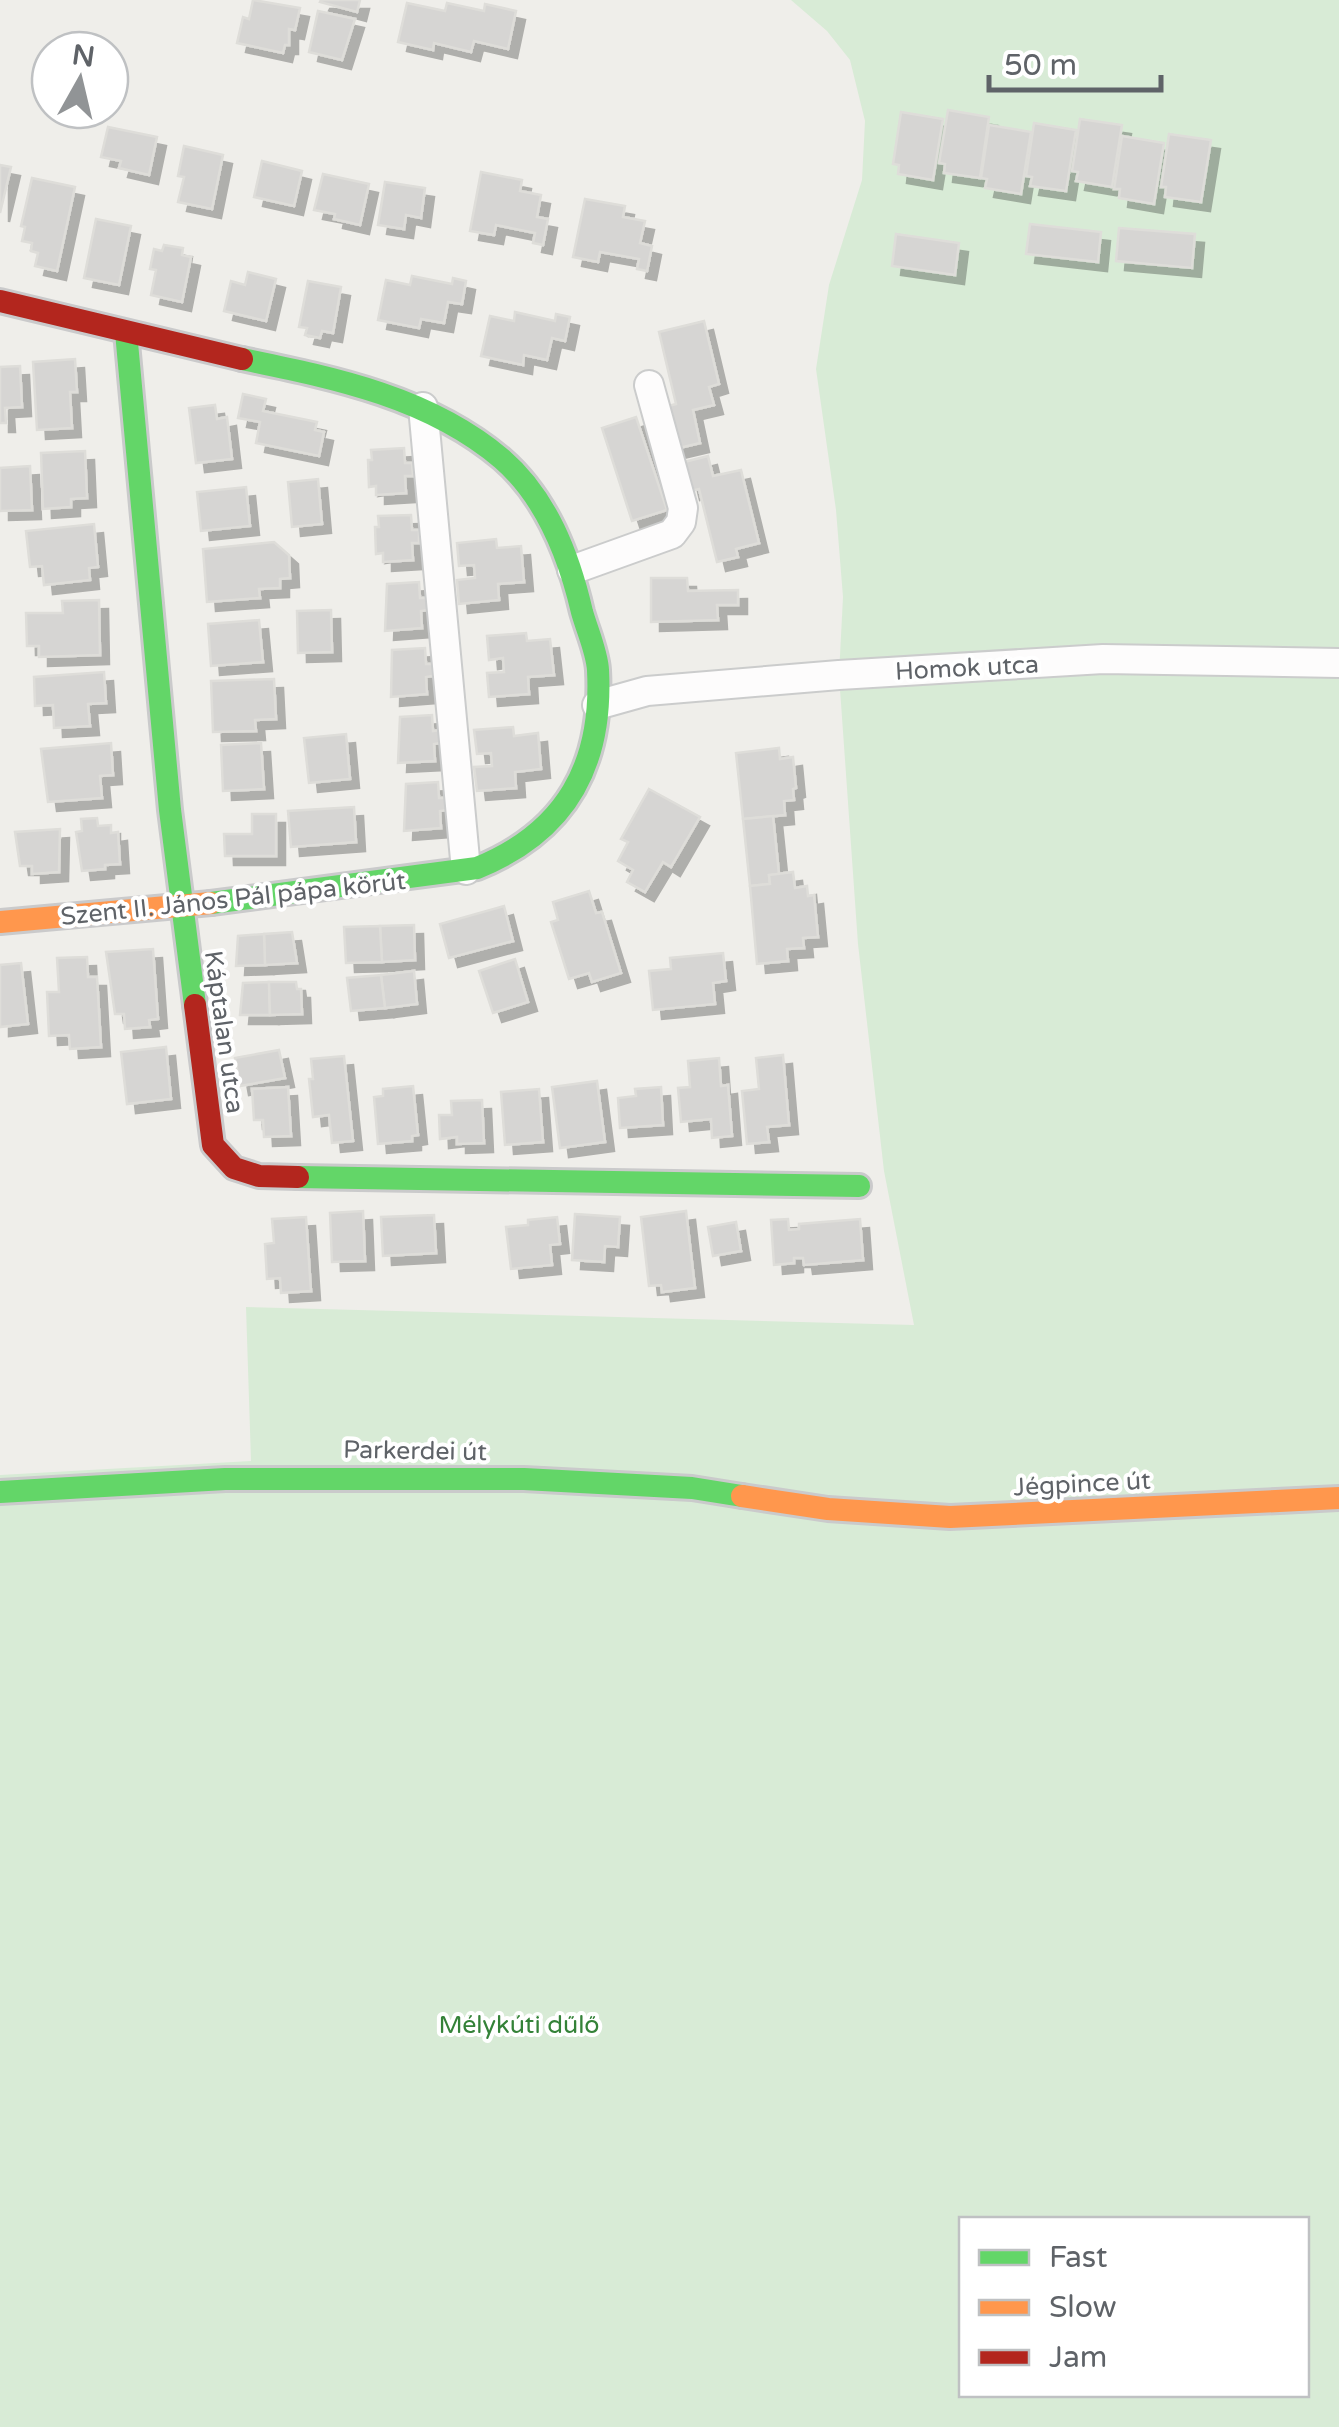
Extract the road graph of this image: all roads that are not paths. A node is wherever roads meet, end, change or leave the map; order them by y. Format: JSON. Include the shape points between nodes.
{"nodes":[{"id":1,"x":0,"y":301,"type":"edge"},
{"id":2,"x":126,"y":332,"type":"junction"},
{"id":3,"x":650,"y":385,"type":"dead end"},
{"id":4,"x":423,"y":407,"type":"junction"},
{"id":5,"x":572,"y":570,"type":"junction"},
{"id":6,"x":1339,"y":663,"type":"edge"},
{"id":7,"x":596,"y":705,"type":"junction"},
{"id":8,"x":466,"y":870,"type":"junction"},
{"id":9,"x":180,"y":907,"type":"junction"},
{"id":10,"x":0,"y":922,"type":"edge"},
{"id":11,"x":859,"y":1186,"type":"dead end"},
{"id":12,"x":0,"y":1492,"type":"edge"},
{"id":13,"x":1339,"y":1498,"type":"edge"},
{"id":14,"x":828,"y":1508,"type":"joint"}],
"edges":[{"from":1,"to":2,"type":"street","name":"Szent II. János Pál pápa körút"},
{"from":2,"to":4,"type":"street","name":"Szent II. János Pál pápa körút","via":[[364,386]]},
{"from":2,"to":9,"type":"street","name":"Káptalan utca"},
{"from":3,"to":5,"type":"street","via":[[683,508],[681,522],[672,534]]},
{"from":4,"to":5,"type":"street","name":"Szent II. János Pál pápa körút","via":[[489,446],[519,477]]},
{"from":4,"to":8,"type":"street"},
{"from":5,"to":7,"type":"street","name":"Szent II. János Pál pápa körút","via":[[598,667]]},
{"from":6,"to":7,"type":"street","name":"Homok utca","via":[[1084,660],[647,691]]},
{"from":7,"to":8,"type":"street","name":"Szent II. János Pál pápa körút","via":[[595,739],[561,813],[510,857]]},
{"from":8,"to":9,"type":"street","name":"Szent II. János Pál pápa körút"},
{"from":9,"to":10,"type":"street","name":"Szent II. János Pál pápa körút"},
{"from":9,"to":11,"type":"street","name":"Káptalan utca","via":[[213,1145],[234,1168],[259,1176]]},
{"from":12,"to":14,"type":"street","name":"Parkerdei út","via":[[242,1478],[524,1479],[692,1488]]},
{"from":13,"to":14,"type":"street","name":"Jégpince út","via":[[950,1517]]}]}
